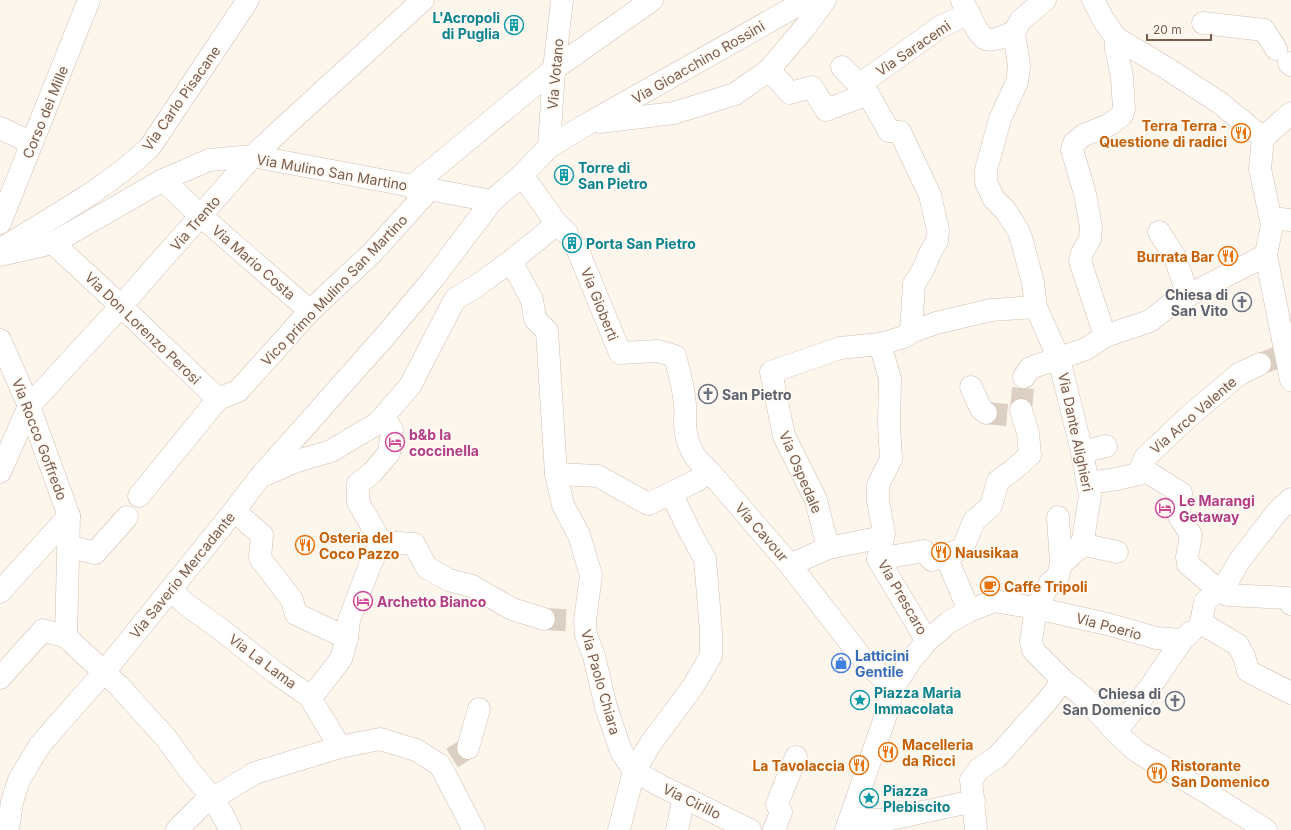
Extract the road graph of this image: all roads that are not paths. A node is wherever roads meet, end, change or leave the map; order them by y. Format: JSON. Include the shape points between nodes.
{"nodes":[{"id":1,"x":89,"y":0,"type":"edge"},
{"id":2,"x":248,"y":0,"type":"edge"},
{"id":3,"x":423,"y":0,"type":"edge"},
{"id":4,"x":562,"y":0,"type":"edge"},
{"id":5,"x":652,"y":0,"type":"edge"},
{"id":6,"x":807,"y":0,"type":"edge"},
{"id":7,"x":825,"y":0,"type":"edge"},
{"id":8,"x":1045,"y":0,"type":"edge"},
{"id":9,"x":1093,"y":0,"type":"edge"},
{"id":10,"x":965,"y":7,"type":"edge"},
{"id":11,"x":1203,"y":23,"type":"dead end"},
{"id":12,"x":1014,"y":32,"type":"junction"},
{"id":13,"x":1116,"y":38,"type":"junction"},
{"id":14,"x":1286,"y":59,"type":"edge"},
{"id":15,"x":842,"y":67,"type":"dead end"},
{"id":16,"x":554,"y":70,"type":"junction"},
{"id":17,"x":769,"y":70,"type":"junction"},
{"id":18,"x":863,"y":89,"type":"junction"},
{"id":19,"x":1291,"y":113,"type":"edge"},
{"id":20,"x":589,"y":123,"type":"junction"},
{"id":21,"x":0,"y":128,"type":"edge"},
{"id":22,"x":1263,"y":138,"type":"junction"},
{"id":23,"x":32,"y":143,"type":"junction"},
{"id":24,"x":549,"y":147,"type":"junction"},
{"id":25,"x":253,"y":156,"type":"junction"},
{"id":26,"x":522,"y":175,"type":"junction"},
{"id":27,"x":163,"y":180,"type":"junction"},
{"id":28,"x":420,"y":188,"type":"junction"},
{"id":29,"x":492,"y":201,"type":"junction"},
{"id":30,"x":201,"y":216,"type":"junction"},
{"id":31,"x":1281,"y":219,"type":"edge"},
{"id":32,"x":0,"y":223,"type":"edge"},
{"id":33,"x":1159,"y":232,"type":"dead end"},
{"id":34,"x":567,"y":235,"type":"junction"},
{"id":35,"x":53,"y":243,"type":"junction"},
{"id":36,"x":0,"y":249,"type":"edge"},
{"id":37,"x":0,"y":255,"type":"edge"},
{"id":38,"x":1266,"y":255,"type":"junction"},
{"id":39,"x":511,"y":261,"type":"junction"},
{"id":40,"x":433,"y":279,"type":"junction"},
{"id":41,"x":1188,"y":296,"type":"junction"},
{"id":42,"x":455,"y":299,"type":"junction"},
{"id":43,"x":121,"y":306,"type":"junction"},
{"id":44,"x":1036,"y":308,"type":"junction"},
{"id":45,"x":310,"y":311,"type":"junction"},
{"id":46,"x":911,"y":332,"type":"junction"},
{"id":47,"x":1286,"y":332,"type":"edge"},
{"id":48,"x":385,"y":336,"type":"joint"},
{"id":49,"x":1104,"y":336,"type":"junction"},
{"id":50,"x":0,"y":340,"type":"edge"},
{"id":51,"x":880,"y":344,"type":"junction"},
{"id":52,"x":675,"y":356,"type":"joint"},
{"id":53,"x":1060,"y":359,"type":"junction"},
{"id":54,"x":1275,"y":359,"type":"junction"},
{"id":55,"x":1024,"y":377,"type":"dead end"},
{"id":56,"x":1291,"y":380,"type":"edge"},
{"id":57,"x":971,"y":387,"type":"dead end"},
{"id":58,"x":218,"y":399,"type":"junction"},
{"id":59,"x":29,"y":406,"type":"junction"},
{"id":60,"x":384,"y":417,"type":"junction"},
{"id":61,"x":1106,"y":446,"type":"dead end"},
{"id":62,"x":1082,"y":452,"type":"junction"},
{"id":63,"x":1141,"y":468,"type":"junction"},
{"id":64,"x":0,"y":472,"type":"edge"},
{"id":65,"x":710,"y":472,"type":"junction"},
{"id":66,"x":556,"y":474,"type":"junction"},
{"id":67,"x":260,"y":477,"type":"junction"},
{"id":68,"x":1088,"y":483,"type":"junction"},
{"id":69,"x":671,"y":493,"type":"junction"},
{"id":70,"x":139,"y":496,"type":"dead end"},
{"id":71,"x":1289,"y":504,"type":"edge"},
{"id":72,"x":234,"y":511,"type":"junction"},
{"id":73,"x":70,"y":516,"type":"junction"},
{"id":74,"x":128,"y":517,"type":"dead end"},
{"id":75,"x":1058,"y":517,"type":"dead end"},
{"id":76,"x":875,"y":539,"type":"junction"},
{"id":77,"x":381,"y":542,"type":"junction"},
{"id":78,"x":1081,"y":544,"type":"junction"},
{"id":79,"x":68,"y":546,"type":"junction"},
{"id":80,"x":828,"y":548,"type":"junction"},
{"id":81,"x":1117,"y":552,"type":"dead end"},
{"id":82,"x":946,"y":556,"type":"junction"},
{"id":83,"x":878,"y":559,"type":"junction"},
{"id":84,"x":1061,"y":564,"type":"junction"},
{"id":85,"x":790,"y":565,"type":"junction"},
{"id":86,"x":170,"y":590,"type":"junction"},
{"id":87,"x":1218,"y":590,"type":"junction"},
{"id":88,"x":0,"y":592,"type":"edge"},
{"id":89,"x":1291,"y":604,"type":"edge"},
{"id":90,"x":1036,"y":608,"type":"junction"},
{"id":91,"x":969,"y":611,"type":"junction"},
{"id":92,"x":544,"y":619,"type":"tunnel mouth"},
{"id":93,"x":1201,"y":623,"type":"junction"},
{"id":94,"x":66,"y":637,"type":"junction"},
{"id":95,"x":347,"y":638,"type":"junction"},
{"id":96,"x":1182,"y":640,"type":"junction"},
{"id":97,"x":927,"y":641,"type":"junction"},
{"id":98,"x":104,"y":672,"type":"junction"},
{"id":99,"x":0,"y":678,"type":"edge"},
{"id":100,"x":1063,"y":680,"type":"junction"},
{"id":101,"x":893,"y":688,"type":"junction"},
{"id":102,"x":1291,"y":693,"type":"edge"},
{"id":103,"x":309,"y":696,"type":"junction"},
{"id":104,"x":479,"y":709,"type":"dead end"},
{"id":105,"x":1116,"y":732,"type":"junction"},
{"id":106,"x":340,"y":747,"type":"junction"},
{"id":107,"x":453,"y":757,"type":"junction"},
{"id":108,"x":796,"y":757,"type":"dead end"},
{"id":109,"x":634,"y":771,"type":"junction"},
{"id":110,"x":684,"y":797,"type":"junction"},
{"id":111,"x":213,"y":799,"type":"junction"},
{"id":112,"x":974,"y":801,"type":"junction"},
{"id":113,"x":6,"y":810,"type":"edge"},
{"id":114,"x":849,"y":824,"type":"edge"},
{"id":115,"x":1256,"y":827,"type":"edge"},
{"id":116,"x":8,"y":830,"type":"edge"},
{"id":117,"x":178,"y":830,"type":"edge"},
{"id":118,"x":230,"y":830,"type":"edge"},
{"id":119,"x":474,"y":830,"type":"edge"},
{"id":120,"x":619,"y":830,"type":"edge"},
{"id":121,"x":677,"y":830,"type":"edge"},
{"id":122,"x":750,"y":830,"type":"edge"},
{"id":123,"x":774,"y":830,"type":"edge"},
{"id":124,"x":976,"y":830,"type":"edge"}],
"edges":[{"from":1,"to":23,"type":"street","name":"Corso dei Mille"},
{"from":2,"to":36,"type":"street","name":"Via Carlo Pisacane","via":[[150,147],[94,192]]},
{"from":3,"to":25,"type":"street","name":"Via Trento"},
{"from":4,"to":16,"type":"street","name":"Via Votano"},
{"from":5,"to":16,"type":"street","name":"Vico primo Mulino San Martino"},
{"from":6,"to":20,"type":"street","name":"Via Gioacchino Rossini"},
{"from":7,"to":17,"type":"street","name":"Via Gioacchino Rossini"},
{"from":8,"to":12,"type":"street","via":[[1021,20]]},
{"from":9,"to":13,"type":"street","via":[[1102,19]]},
{"from":10,"to":12,"type":"street","via":[[980,35],[985,39],[991,40]]},
{"from":10,"to":18,"type":"street","name":"Via Saracemi"},
{"from":11,"to":14,"type":"street","via":[[1264,30]]},
{"from":12,"to":44,"type":"street","name":"Via Dante Alighieri","via":[[1019,66],[1017,82],[1000,119],[986,170],[986,182],[994,199],[1018,230],[1033,283]]},
{"from":13,"to":22,"type":"street","via":[[1220,103]]},
{"from":13,"to":49,"type":"street","via":[[1122,76],[1122,115],[1109,125],[1084,135],[1074,143],[1072,150],[1082,180],[1091,228],[1090,239],[1080,261]]},
{"from":15,"to":18,"type":"street"},
{"from":16,"to":24,"type":"street","name":"Via Votano"},
{"from":16,"to":28,"type":"street","name":"Vico primo Mulino San Martino"},
{"from":17,"to":18,"type":"street","name":"Via Saracemi","via":[[790,93],[812,87],[826,110]]},
{"from":17,"to":20,"type":"street","name":"Via Gioacchino Rossini","via":[[735,94],[682,110]]},
{"from":18,"to":46,"type":"street","via":[[889,131],[900,132],[930,195],[938,230],[937,241],[914,284]]},
{"from":19,"to":22,"type":"street"},
{"from":20,"to":24,"type":"street","name":"Via Gioacchino Rossini"},
{"from":21,"to":23,"type":"street"},
{"from":22,"to":31,"type":"street","via":[[1260,169]]},
{"from":23,"to":32,"type":"street","name":"Corso dei Mille"},
{"from":24,"to":26,"type":"street","name":"Via Gioacchino Rossini"},
{"from":25,"to":27,"type":"street","name":"Via Mulino San Martino","via":[[209,160]]},
{"from":25,"to":28,"type":"street","name":"Via Mulino San Martino"},
{"from":25,"to":30,"type":"street","name":"Via Trento"},
{"from":26,"to":29,"type":"street","name":"Via Gioacchino Rossini"},
{"from":26,"to":34,"type":"street"},
{"from":27,"to":30,"type":"street","name":"Via Mario Costa"},
{"from":27,"to":35,"type":"street","name":"Via Mulino San Martino"},
{"from":28,"to":29,"type":"street","name":"Via Mulino San Martino"},
{"from":28,"to":45,"type":"street","name":"Vico primo Mulino San Martino","via":[[373,252]]},
{"from":29,"to":40,"type":"street","name":"Via Gioacchino Rossini"},
{"from":30,"to":43,"type":"street","name":"Via Trento"},
{"from":30,"to":45,"type":"street","name":"Via Mario Costa"},
{"from":31,"to":38,"type":"street","via":[[1272,225]]},
{"from":33,"to":41,"type":"street","via":[[1175,257]]},
{"from":34,"to":39,"type":"street"},
{"from":34,"to":52,"type":"street","name":"Via Gioberti","via":[[620,353],[658,351]]},
{"from":35,"to":37,"type":"street","name":"Via Mulino San Martino"},
{"from":35,"to":43,"type":"street","name":"Via Don Lorenzo Perosi"},
{"from":38,"to":41,"type":"street"},
{"from":38,"to":47,"type":"street"},
{"from":39,"to":42,"type":"street"},
{"from":39,"to":66,"type":"street","name":"Via Paolo Chiara","via":[[532,300],[535,318],[547,331]]},
{"from":40,"to":42,"type":"street"},
{"from":40,"to":48,"type":"street","name":"Via Gioacchino Rossini"},
{"from":41,"to":49,"type":"street","via":[[1170,305],[1150,321]]},
{"from":42,"to":60,"type":"street","via":[[410,386]]},
{"from":43,"to":58,"type":"street","name":"Via Don Lorenzo Perosi"},
{"from":43,"to":59,"type":"street","name":"Via Trento"},
{"from":44,"to":46,"type":"street","via":[[991,310],[936,323]]},
{"from":44,"to":53,"type":"street","name":"Via Dante Alighieri"},
{"from":45,"to":58,"type":"street","name":"Vico primo Mulino San Martino","via":[[238,391]]},
{"from":46,"to":51,"type":"street","via":[[904,337]]},
{"from":47,"to":54,"type":"street"},
{"from":48,"to":67,"type":"street","name":"Via Saverio Mercadante"},
{"from":49,"to":53,"type":"street","via":[[1086,349]]},
{"from":50,"to":59,"type":"street","name":"Via Rocco Goffredo"},
{"from":51,"to":76,"type":"street","name":"Via Prescaro","via":[[890,379],[891,459],[878,485],[884,533]]},
{"from":51,"to":80,"type":"street","name":"Via Ospedale","via":[[840,348],[771,372],[784,436],[816,500]]},
{"from":52,"to":65,"type":"street","name":"Via Cavour","via":[[683,387],[689,446],[699,462]]},
{"from":53,"to":55,"type":"street","via":[[1030,368]]},
{"from":53,"to":62,"type":"street","name":"Via Dante Alighieri"},
{"from":54,"to":56,"type":"street"},
{"from":54,"to":63,"type":"street","name":"Via Arco Valente","via":[[1239,374],[1145,458]]},
{"from":57,"to":82,"type":"street","via":[[981,409],[1009,413],[1028,433],[1030,455],[998,481],[991,506],[974,521],[963,548]]},
{"from":58,"to":70,"type":"street"},
{"from":59,"to":64,"type":"street","name":"Via Trento"},
{"from":59,"to":73,"type":"street","name":"Via Rocco Goffredo"},
{"from":60,"to":67,"type":"street","via":[[332,451],[294,462]]},
{"from":60,"to":77,"type":"street","via":[[392,430],[389,453],[372,473],[358,484],[358,502]]},
{"from":61,"to":62,"type":"street"},
{"from":62,"to":68,"type":"street","name":"Via Dante Alighieri"},
{"from":63,"to":68,"type":"street","name":"Via Arco Valente","via":[[1138,474],[1117,480]]},
{"from":63,"to":87,"type":"street","via":[[1181,493],[1179,516],[1191,535],[1188,564]]},
{"from":65,"to":69,"type":"street"},
{"from":65,"to":85,"type":"street","name":"Via Cavour"},
{"from":66,"to":69,"type":"street","via":[[598,476],[648,504]]},
{"from":66,"to":109,"type":"street","name":"Via Paolo Chiara","via":[[563,505],[579,535],[591,575],[583,621],[586,635],[621,751]]},
{"from":67,"to":72,"type":"street","name":"Via Saverio Mercadante"},
{"from":68,"to":78,"type":"street","name":"Via Dante Alighieri","via":[[1090,496]]},
{"from":69,"to":109,"type":"street","via":[[705,559],[711,656],[692,688],[651,743]]},
{"from":71,"to":87,"type":"street","via":[[1277,512],[1240,560],[1227,582]]},
{"from":72,"to":86,"type":"street","name":"Via Saverio Mercadante"},
{"from":72,"to":95,"type":"street","via":[[262,534],[260,558],[292,600],[296,614]]},
{"from":73,"to":79,"type":"street","name":"Via Rocco Goffredo"},
{"from":73,"to":88,"type":"street","name":"Via Rocco Goffredo"},
{"from":74,"to":79,"type":"street","via":[[95,553]]},
{"from":75,"to":84,"type":"street"},
{"from":76,"to":80,"type":"street"},
{"from":76,"to":83,"type":"street","name":"Via Prescaro"},
{"from":77,"to":92,"type":"street","via":[[414,544],[428,568],[449,580],[472,586],[512,609]]},
{"from":77,"to":95,"type":"street","via":[[349,620]]},
{"from":78,"to":81,"type":"street"},
{"from":78,"to":84,"type":"street"},
{"from":79,"to":94,"type":"street","name":"Via Rocco Goffredo"},
{"from":80,"to":85,"type":"street"},
{"from":82,"to":83,"type":"street","via":[[932,560],[924,551]]},
{"from":82,"to":91,"type":"street"},
{"from":83,"to":97,"type":"street","name":"Via Prescaro"},
{"from":84,"to":90,"type":"street","via":[[1058,576],[1050,583]]},
{"from":85,"to":101,"type":"street","name":"Via Cavour","via":[[862,658]]},
{"from":86,"to":98,"type":"street","name":"Via Saverio Mercadante"},
{"from":86,"to":103,"type":"street","name":"Via La Lama"},
{"from":87,"to":89,"type":"street","via":[[1228,595],[1287,598]]},
{"from":87,"to":93,"type":"street","via":[[1205,602]]},
{"from":90,"to":91,"type":"street","name":"Via Poerio","via":[[994,601]]},
{"from":90,"to":96,"type":"street","name":"Via Poerio","via":[[1156,638]]},
{"from":90,"to":100,"type":"street","via":[[1031,641],[1033,650]]},
{"from":91,"to":97,"type":"street","name":"Via Poerio","via":[[949,622]]},
{"from":93,"to":96,"type":"street"},
{"from":93,"to":102,"type":"street","via":[[1238,645],[1248,671]]},
{"from":94,"to":98,"type":"street"},
{"from":94,"to":99,"type":"street","via":[[43,630]]},
{"from":95,"to":103,"type":"street","via":[[341,660]]},
{"from":96,"to":105,"type":"street"},
{"from":97,"to":101,"type":"street","name":"Via Poerio"},
{"from":98,"to":111,"type":"street","via":[[166,738]]},
{"from":98,"to":113,"type":"street","name":"Via Saverio Mercadante","via":[[40,745],[19,780]]},
{"from":100,"to":105,"type":"street","via":[[1083,696]]},
{"from":100,"to":112,"type":"street","via":[[997,757],[979,769],[971,780]]},
{"from":101,"to":114,"type":"street"},
{"from":103,"to":106,"type":"street","name":"Via La Lama"},
{"from":104,"to":107,"type":"street"},
{"from":105,"to":115,"type":"street","via":[[1136,751]]},
{"from":106,"to":107,"type":"street","via":[[380,739],[416,750]]},
{"from":106,"to":111,"type":"street","via":[[255,773]]},
{"from":107,"to":119,"type":"street"},
{"from":108,"to":123,"type":"street","via":[[777,804],[781,812]]},
{"from":109,"to":110,"type":"street","name":"Via Cirillo"},
{"from":109,"to":120,"type":"street"},
{"from":110,"to":121,"type":"street"},
{"from":110,"to":122,"type":"street","name":"Via Cirillo"},
{"from":111,"to":117,"type":"street","via":[[202,805]]},
{"from":111,"to":118,"type":"street"},
{"from":112,"to":114,"type":"street","via":[[886,820]]},
{"from":112,"to":124,"type":"street"},
{"from":113,"to":116,"type":"street","name":"Via Saverio Mercadante"}]}
